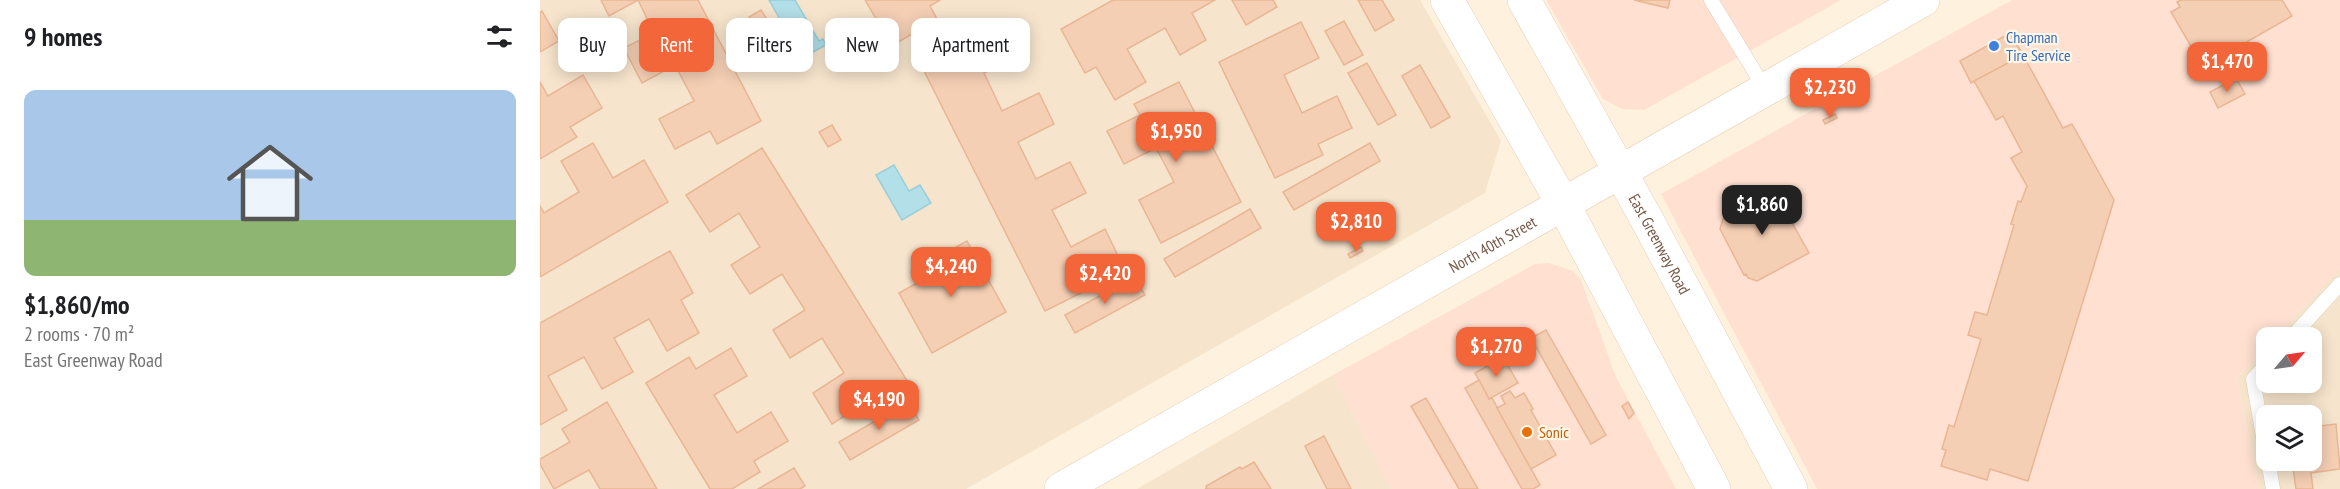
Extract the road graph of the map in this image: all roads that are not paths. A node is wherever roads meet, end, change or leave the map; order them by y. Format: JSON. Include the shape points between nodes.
{"nodes":[{"id":1,"x":1447,"y":0,"type":"edge"},
{"id":2,"x":1711,"y":0,"type":"edge"},
{"id":3,"x":1923,"y":0,"type":"edge"},
{"id":4,"x":1530,"y":2,"type":"edge"},
{"id":5,"x":1765,"y":89,"type":"junction"},
{"id":6,"x":1620,"y":171,"type":"junction"},
{"id":7,"x":1563,"y":204,"type":"junction"},
{"id":8,"x":2340,"y":284,"type":"edge"},
{"id":9,"x":2301,"y":327,"type":"edge"},
{"id":10,"x":2256,"y":376,"type":"edge"},
{"id":11,"x":2258,"y":405,"type":"edge"},
{"id":12,"x":2270,"y":471,"type":"edge"},
{"id":13,"x":1061,"y":489,"type":"edge"},
{"id":14,"x":1714,"y":489,"type":"edge"},
{"id":15,"x":1791,"y":489,"type":"edge"},
{"id":16,"x":2273,"y":489,"type":"edge"}],
"edges":[{"from":1,"to":7,"type":"main road"},
{"from":2,"to":5,"type":"lane"},
{"from":3,"to":5,"type":"main road","name":"North 40th Street"},
{"from":4,"to":6,"type":"main road","name":"East Greenway Road"},
{"from":5,"to":6,"type":"main road","name":"North 40th Street"},
{"from":6,"to":7,"type":"main road","name":"North 40th Street"},
{"from":6,"to":15,"type":"main road","name":"East Greenway Road"},
{"from":7,"to":13,"type":"main road","name":"North 40th Street"},
{"from":7,"to":14,"type":"main road"},
{"from":8,"to":9,"type":"lane"},
{"from":10,"to":11,"type":"lane","via":[[2253,379]]},
{"from":12,"to":16,"type":"lane"}]}
